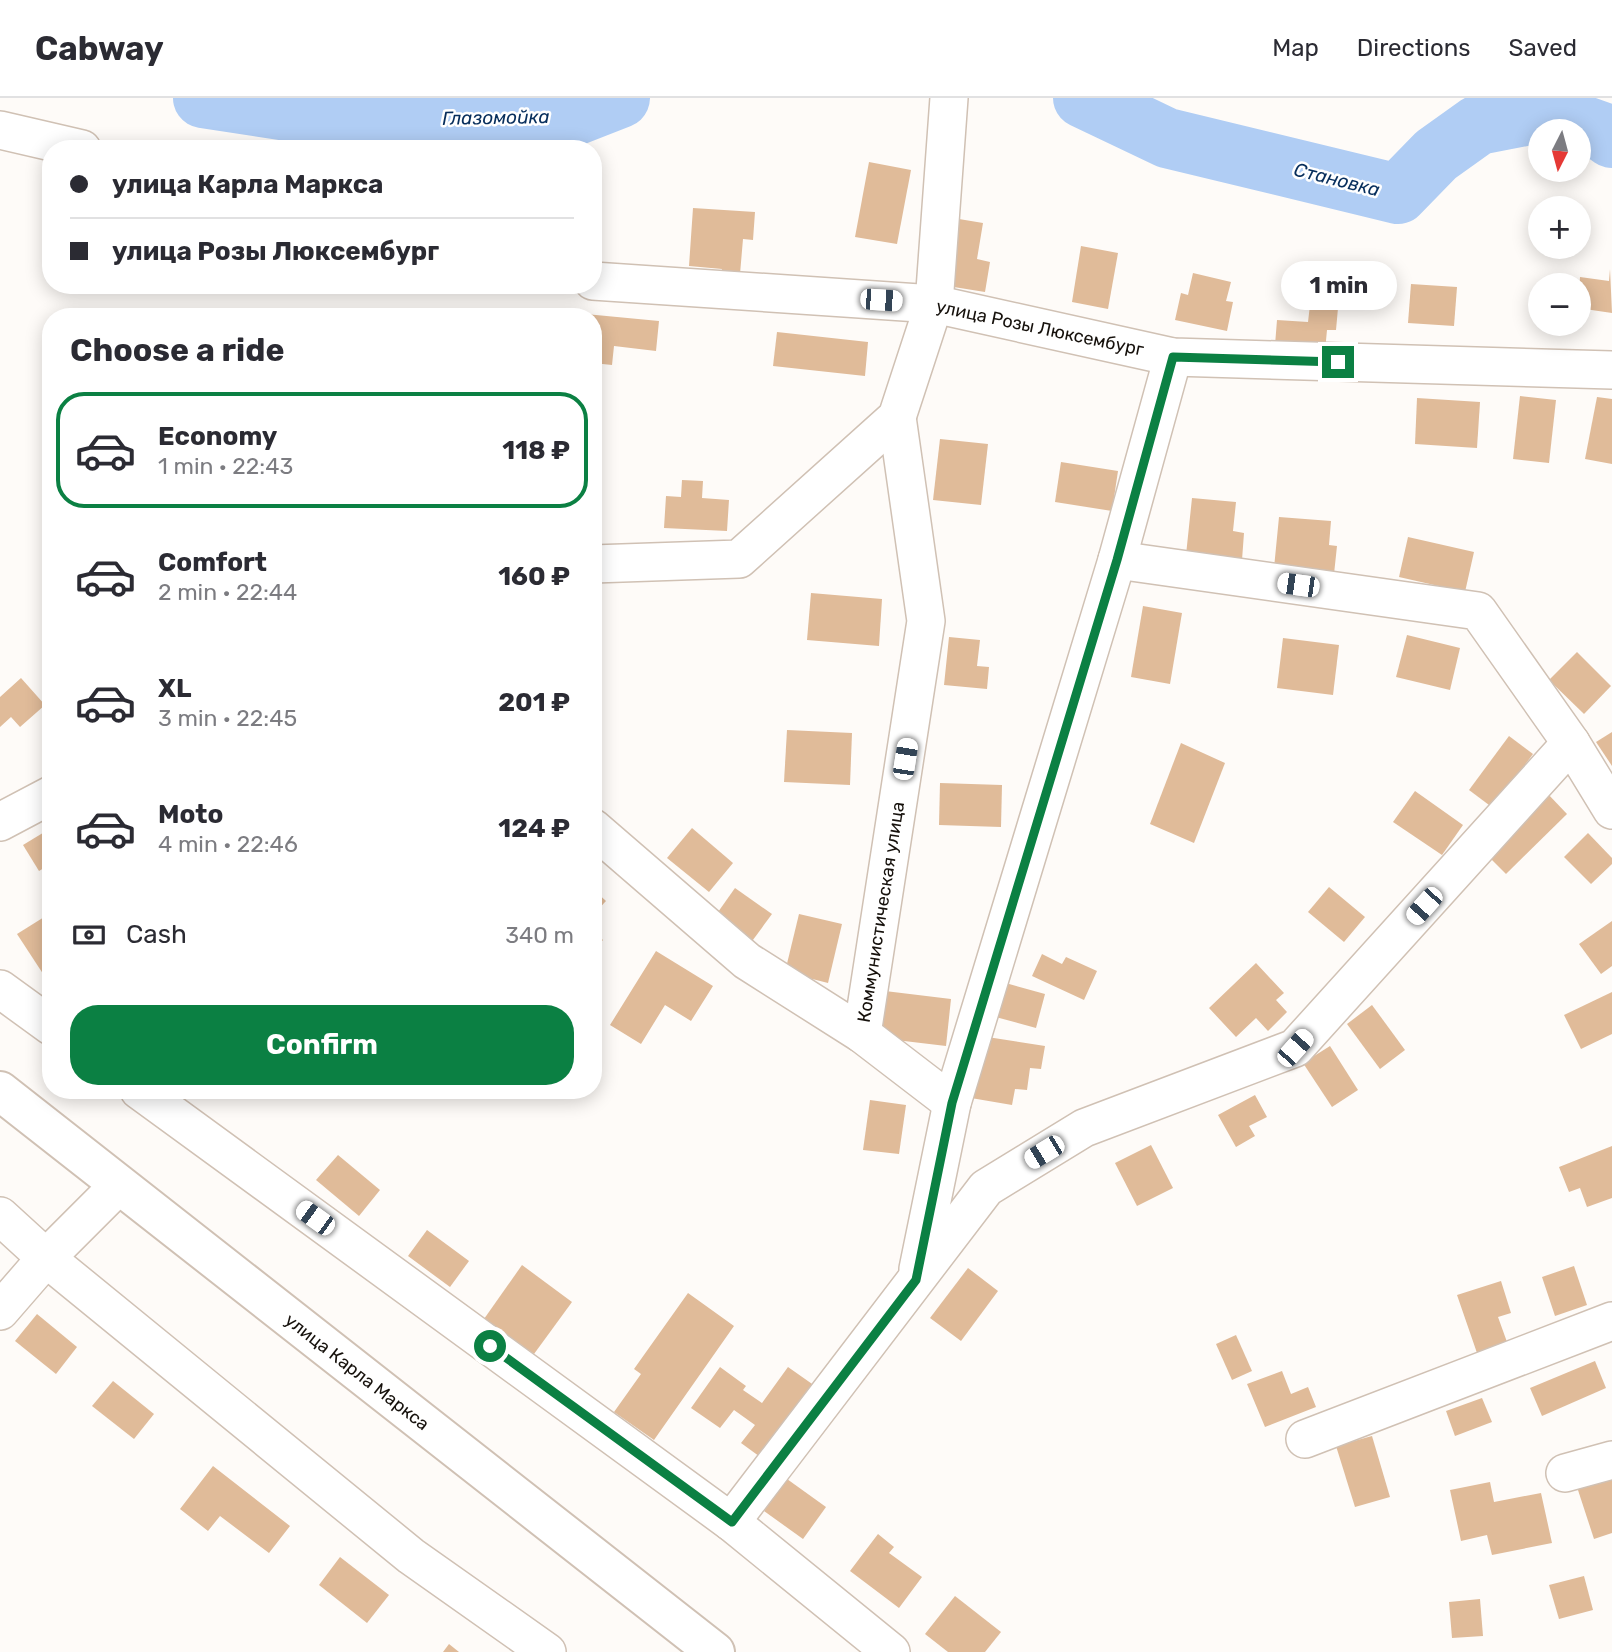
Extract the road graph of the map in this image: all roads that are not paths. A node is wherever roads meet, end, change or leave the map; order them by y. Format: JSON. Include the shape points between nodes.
{"nodes":[{"id":1,"x":949,"y":98,"type":"edge"},
{"id":2,"x":0,"y":130,"type":"edge"},
{"id":3,"x":43,"y":140,"type":"edge"},
{"id":4,"x":602,"y":282,"type":"edge"},
{"id":5,"x":934,"y":304,"type":"junction"},
{"id":6,"x":1173,"y":357,"type":"junction"},
{"id":7,"x":1612,"y":370,"type":"edge"},
{"id":8,"x":897,"y":417,"type":"junction"},
{"id":9,"x":1117,"y":560,"type":"junction"},
{"id":10,"x":602,"y":565,"type":"edge"},
{"id":11,"x":1571,"y":743,"type":"junction"},
{"id":12,"x":42,"y":801,"type":"edge"},
{"id":13,"x":1612,"y":810,"type":"edge"},
{"id":14,"x":0,"y":822,"type":"edge"},
{"id":15,"x":602,"y":836,"type":"edge"},
{"id":16,"x":0,"y":989,"type":"edge"},
{"id":17,"x":42,"y":1019,"type":"edge"},
{"id":18,"x":862,"y":1034,"type":"junction"},
{"id":19,"x":0,"y":1090,"type":"edge"},
{"id":20,"x":151,"y":1099,"type":"edge"},
{"id":21,"x":952,"y":1103,"type":"junction"},
{"id":22,"x":119,"y":1185,"type":"junction"},
{"id":23,"x":0,"y":1216,"type":"edge"},
{"id":24,"x":46,"y":1258,"type":"junction"},
{"id":25,"x":916,"y":1280,"type":"junction"},
{"id":26,"x":0,"y":1311,"type":"edge"},
{"id":27,"x":1612,"y":1321,"type":"edge"},
{"id":28,"x":1305,"y":1439,"type":"dead end"},
{"id":29,"x":1612,"y":1460,"type":"edge"},
{"id":30,"x":1565,"y":1473,"type":"dead end"},
{"id":31,"x":732,"y":1522,"type":"junction"},
{"id":32,"x":547,"y":1652,"type":"edge"},
{"id":33,"x":715,"y":1652,"type":"edge"},
{"id":34,"x":891,"y":1652,"type":"edge"}],
"edges":[{"from":1,"to":5,"type":"street","name":"Коммунистическая улица"},
{"from":2,"to":3,"type":"street"},
{"from":4,"to":5,"type":"street","name":"улица Розы Люксембург"},
{"from":5,"to":6,"type":"street","name":"улица Розы Люксембург"},
{"from":5,"to":8,"type":"street","name":"Коммунистическая улица"},
{"from":6,"to":7,"type":"street","name":"улица Розы Люксембург"},
{"from":6,"to":9,"type":"street"},
{"from":8,"to":10,"type":"street","name":"Коммунистическая улица","via":[[739,559]]},
{"from":8,"to":18,"type":"street","name":"Коммунистическая улица","via":[[926,621]]},
{"from":9,"to":11,"type":"street","via":[[1478,611]]},
{"from":9,"to":21,"type":"street"},
{"from":11,"to":13,"type":"street"},
{"from":11,"to":25,"type":"street","via":[[1295,1048],[1084,1128],[996,1181]]},
{"from":12,"to":14,"type":"street"},
{"from":15,"to":18,"type":"street","via":[[747,961]]},
{"from":16,"to":17,"type":"street"},
{"from":18,"to":21,"type":"street"},
{"from":19,"to":22,"type":"main road","name":"улица Карла Маркса"},
{"from":20,"to":31,"type":"street"},
{"from":21,"to":25,"type":"street"},
{"from":22,"to":24,"type":"street"},
{"from":22,"to":33,"type":"main road","name":"улица Карла Маркса"},
{"from":23,"to":24,"type":"street"},
{"from":24,"to":26,"type":"street"},
{"from":24,"to":32,"type":"street","via":[[411,1556]]},
{"from":25,"to":31,"type":"street"},
{"from":27,"to":28,"type":"street"},
{"from":29,"to":30,"type":"street"},
{"from":31,"to":34,"type":"street"}]}
